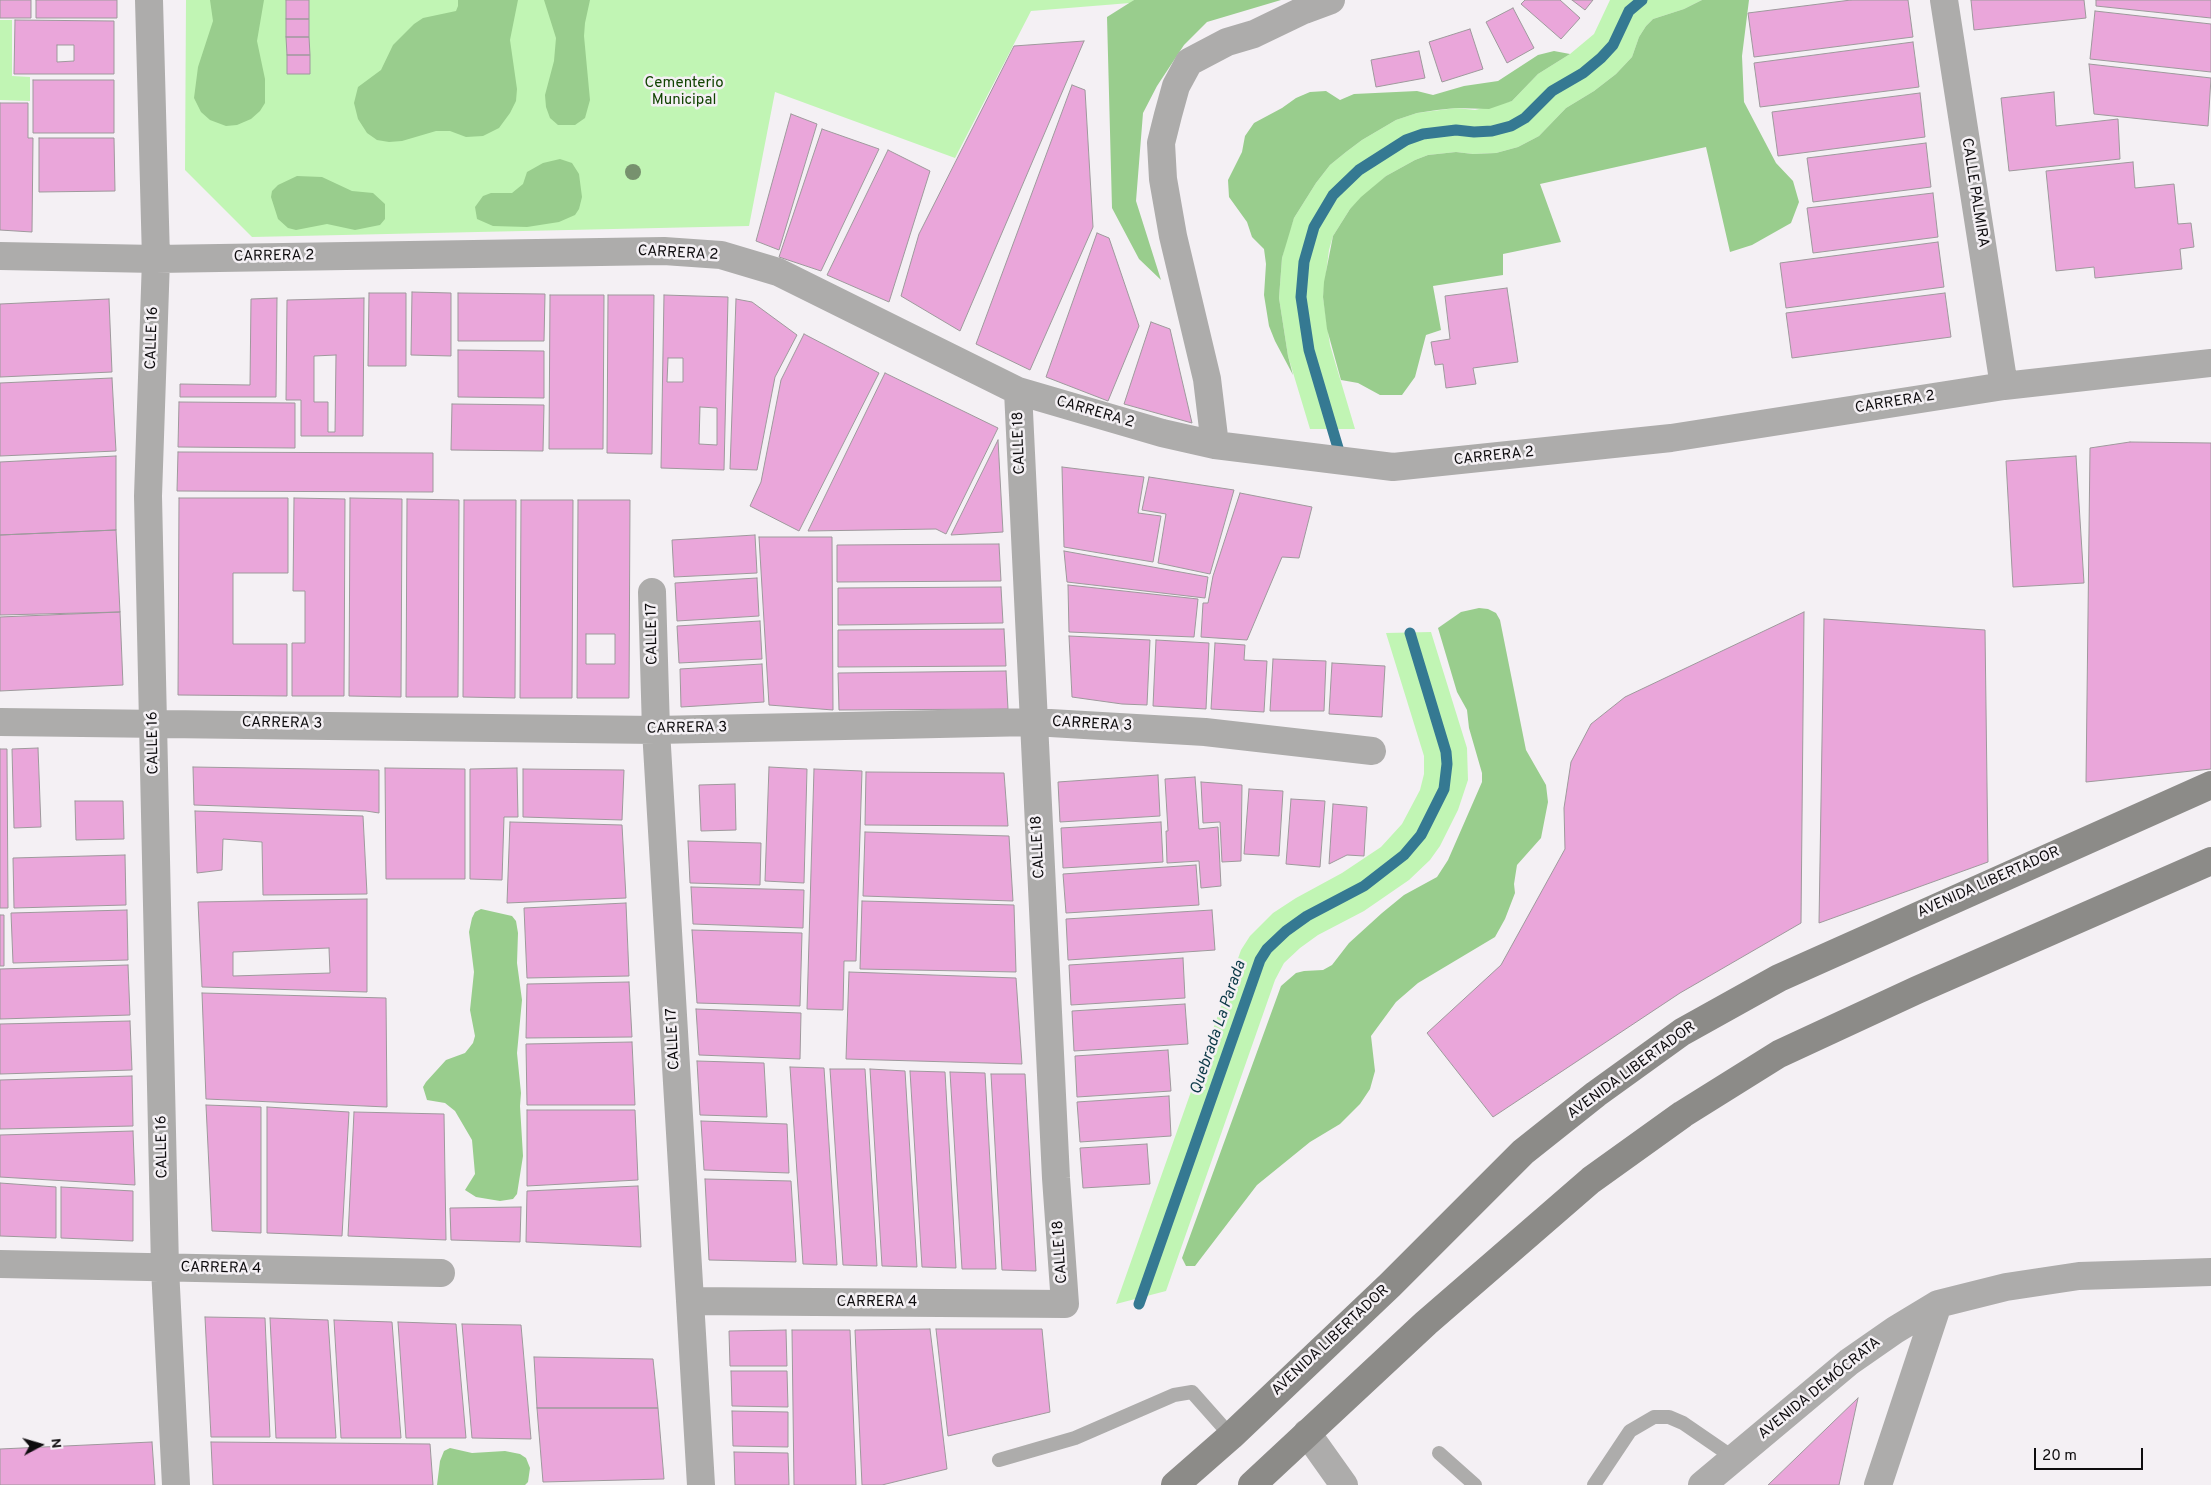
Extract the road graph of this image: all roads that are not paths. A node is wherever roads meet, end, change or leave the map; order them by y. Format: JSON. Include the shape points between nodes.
{"nodes":[{"id":1,"x":150,"y":0,"type":"edge"},
{"id":2,"x":1331,"y":0,"type":"edge"},
{"id":3,"x":1944,"y":0,"type":"edge"},
{"id":4,"x":0,"y":256,"type":"edge"},
{"id":5,"x":156,"y":259,"type":"junction"},
{"id":6,"x":2211,"y":363,"type":"edge"},
{"id":7,"x":2004,"y":386,"type":"junction"},
{"id":8,"x":1018,"y":391,"type":"junction"},
{"id":9,"x":1214,"y":445,"type":"junction"},
{"id":10,"x":652,"y":592,"type":"dead end"},
{"id":11,"x":0,"y":722,"type":"edge"},
{"id":12,"x":153,"y":722,"type":"junction"},
{"id":13,"x":1032,"y":722,"type":"junction"},
{"id":14,"x":656,"y":730,"type":"junction"},
{"id":15,"x":1372,"y":751,"type":"dead end"},
{"id":16,"x":2211,"y":785,"type":"edge"},
{"id":17,"x":2211,"y":860,"type":"edge"},
{"id":18,"x":0,"y":1264,"type":"edge"},
{"id":19,"x":165,"y":1268,"type":"junction"},
{"id":20,"x":2211,"y":1272,"type":"edge"},
{"id":21,"x":441,"y":1273,"type":"dead end"},
{"id":22,"x":690,"y":1301,"type":"junction"},
{"id":23,"x":1064,"y":1304,"type":"joint"},
{"id":24,"x":1938,"y":1304,"type":"junction"},
{"id":25,"x":1308,"y":1433,"type":"junction"},
{"id":26,"x":1231,"y":1436,"type":"junction"},
{"id":27,"x":1439,"y":1453,"type":"dead end"},
{"id":28,"x":1734,"y":1458,"type":"junction"},
{"id":29,"x":999,"y":1460,"type":"dead end"},
{"id":30,"x":176,"y":1485,"type":"edge"},
{"id":31,"x":701,"y":1485,"type":"edge"},
{"id":32,"x":1175,"y":1485,"type":"edge"},
{"id":33,"x":1252,"y":1485,"type":"edge"},
{"id":34,"x":1344,"y":1485,"type":"edge"},
{"id":35,"x":1475,"y":1485,"type":"edge"},
{"id":36,"x":1594,"y":1485,"type":"edge"},
{"id":37,"x":1702,"y":1485,"type":"edge"},
{"id":38,"x":1878,"y":1485,"type":"edge"}],
"edges":[{"from":1,"to":5,"type":"street","name":"CALLE 16"},
{"from":2,"to":9,"type":"street","via":[[1228,42],[1189,62],[1176,86],[1168,115],[1161,143],[1163,179],[1207,379]]},
{"from":3,"to":7,"type":"street","name":"CALLE PALMIRA"},
{"from":4,"to":5,"type":"street","name":"CARRERA 2"},
{"from":5,"to":8,"type":"street","name":"CARRERA 2","via":[[664,250],[721,255],[778,272]]},
{"from":5,"to":12,"type":"street","name":"CALLE 16","via":[[148,496]]},
{"from":6,"to":7,"type":"street","name":"CARRERA 2"},
{"from":7,"to":9,"type":"street","name":"CARRERA 2","via":[[1671,438],[1394,467]]},
{"from":8,"to":9,"type":"street","name":"CARRERA 2"},
{"from":8,"to":13,"type":"street","name":"CALLE 18"},
{"from":10,"to":14,"type":"street","name":"CALLE 17"},
{"from":11,"to":12,"type":"street","name":"CARRERA 3"},
{"from":12,"to":14,"type":"street","name":"CARRERA 3"},
{"from":12,"to":19,"type":"street","name":"CALLE 16"},
{"from":13,"to":14,"type":"street","name":"CARRERA 3"},
{"from":13,"to":15,"type":"street","name":"CARRERA 3","via":[[1205,732]]},
{"from":13,"to":23,"type":"street","name":"CALLE 18"},
{"from":14,"to":22,"type":"street","name":"CALLE 17"},
{"from":16,"to":26,"type":"main road","name":"AVENIDA LIBERTADOR","via":[[1779,978],[1682,1032],[1523,1152],[1390,1285]]},
{"from":17,"to":25,"type":"main road","via":[[1779,1054],[1683,1114],[1584,1186],[1426,1323]]},
{"from":18,"to":19,"type":"street","name":"CARRERA 4"},
{"from":19,"to":21,"type":"street","name":"CARRERA 4"},
{"from":19,"to":30,"type":"street","name":"CALLE 16"},
{"from":20,"to":24,"type":"street","name":"AVENIDA DEMÓCRATA","via":[[2079,1276],[2006,1286]]},
{"from":22,"to":23,"type":"street","name":"CARRERA 4"},
{"from":22,"to":31,"type":"street","name":"CALLE 17"},
{"from":24,"to":28,"type":"street","name":"AVENIDA DEMÓCRATA","via":[[1848,1362]]},
{"from":24,"to":38,"type":"street"},
{"from":25,"to":33,"type":"main road"},
{"from":25,"to":34,"type":"street"},
{"from":26,"to":29,"type":"lane","via":[[1192,1392],[1174,1395],[1075,1438]]},
{"from":26,"to":32,"type":"main road","name":"AVENIDA LIBERTADOR"},
{"from":27,"to":35,"type":"lane"},
{"from":28,"to":36,"type":"lane","via":[[1683,1423],[1669,1417],[1654,1417],[1630,1431]]},
{"from":28,"to":37,"type":"street","name":"AVENIDA DEMÓCRATA"}]}
